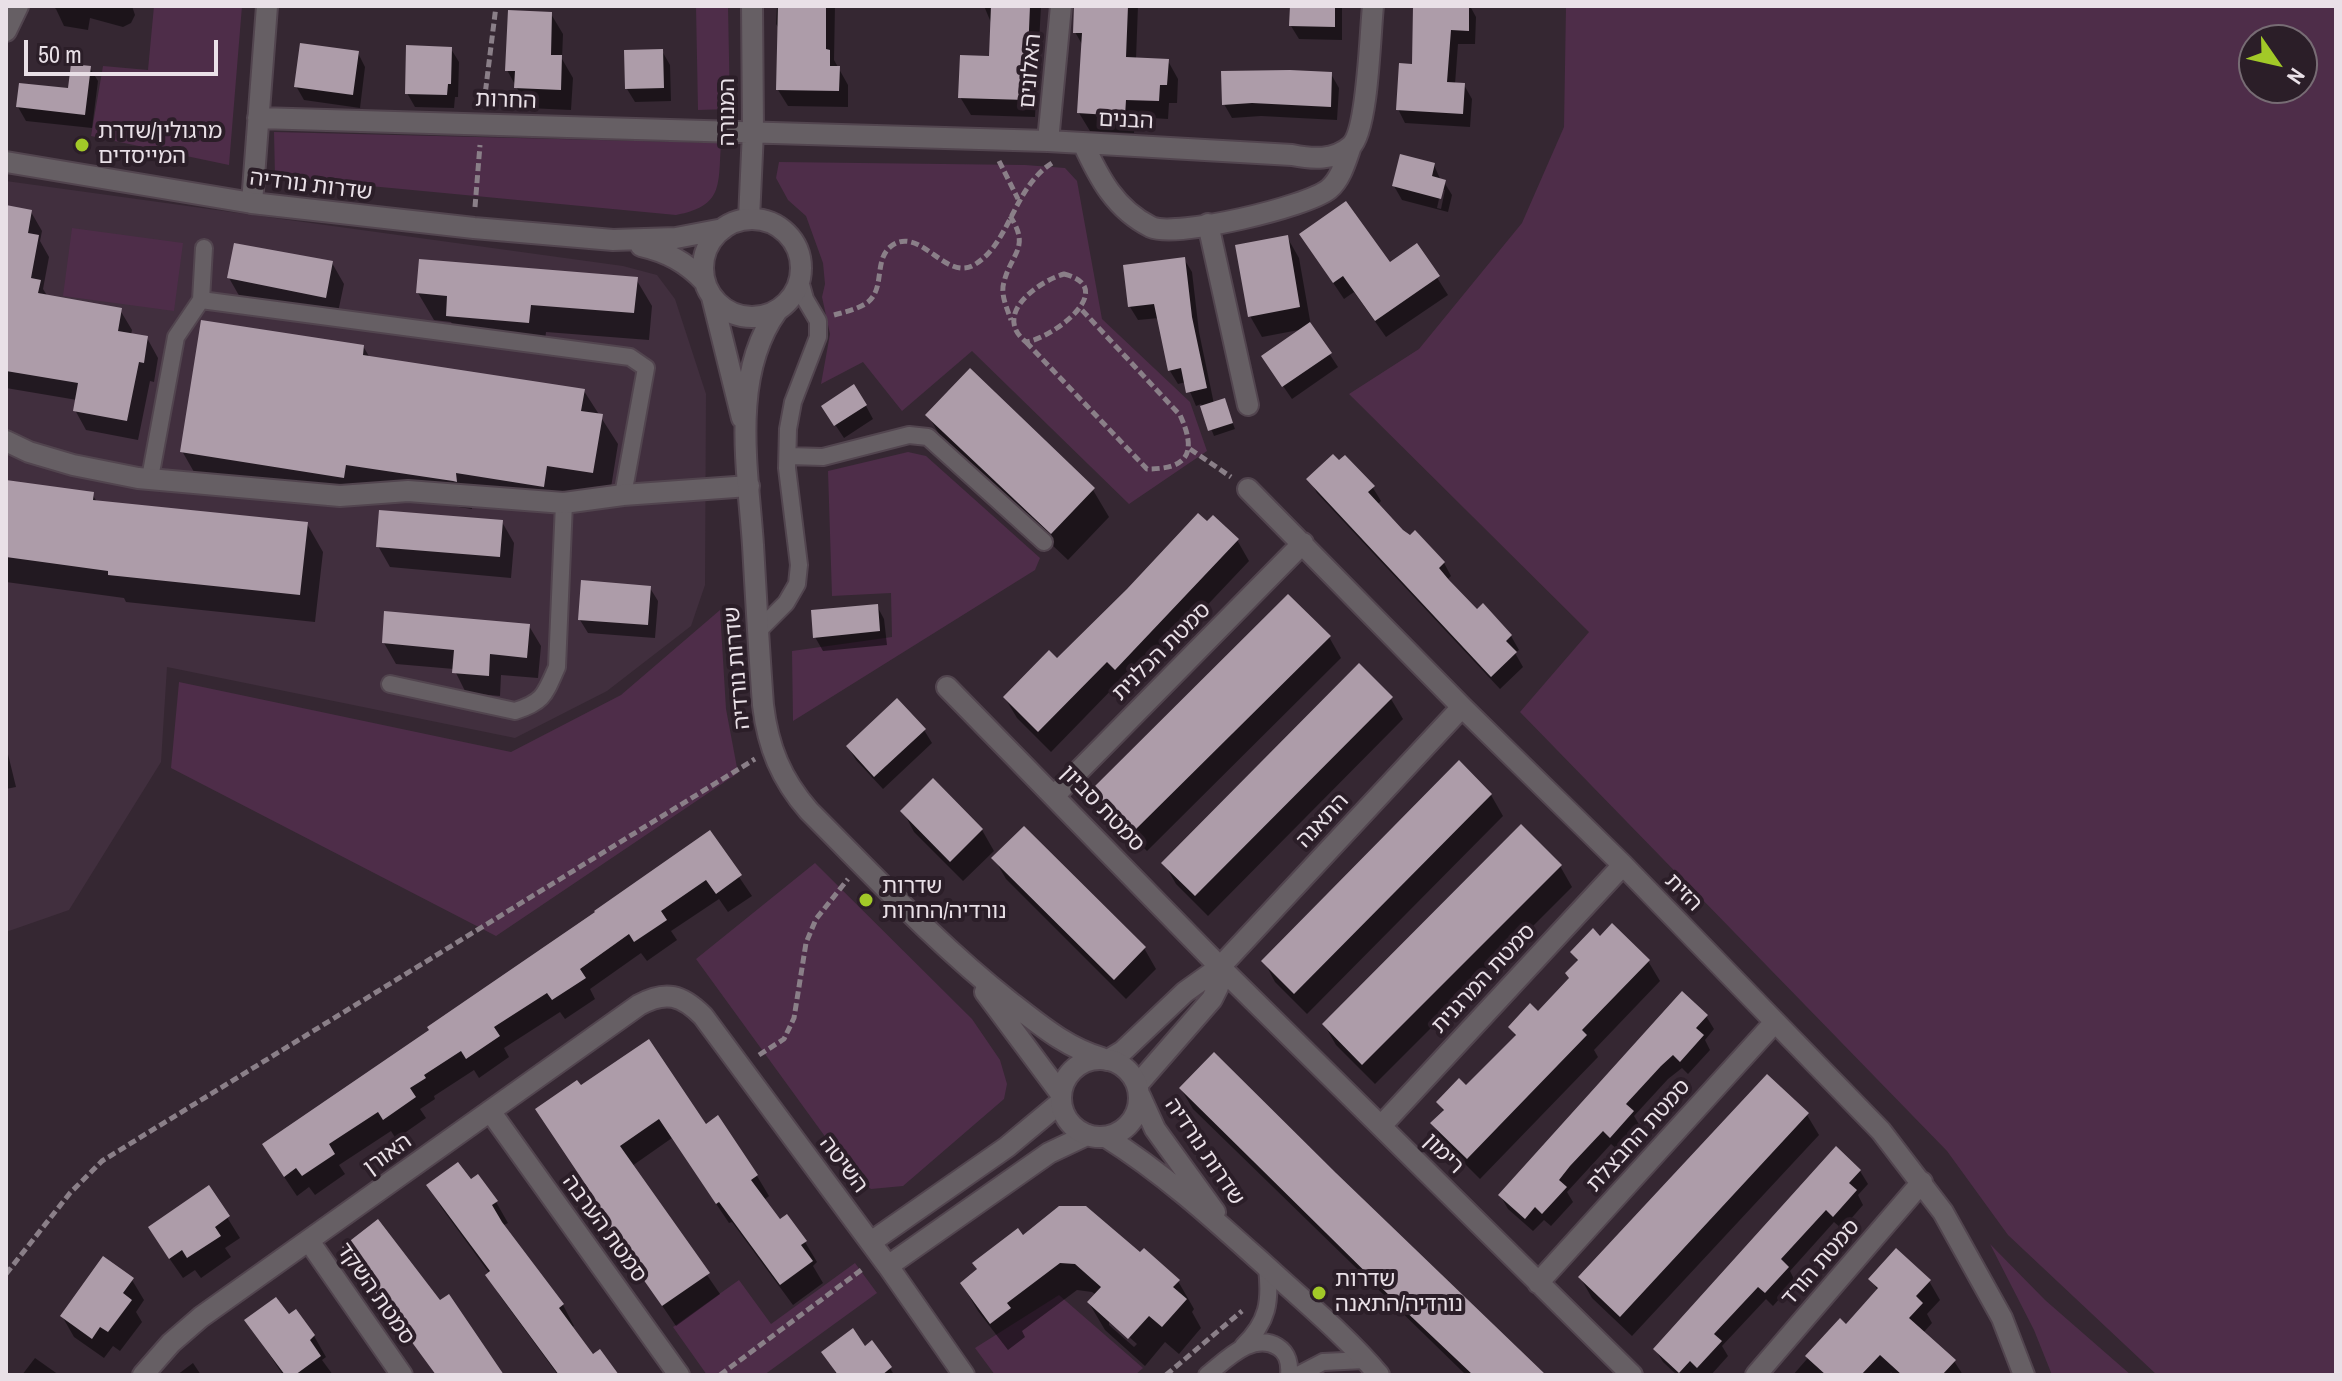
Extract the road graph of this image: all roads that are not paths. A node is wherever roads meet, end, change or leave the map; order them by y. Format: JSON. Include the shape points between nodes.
{"nodes":[{"id":1,"x":18,"y":6,"type":"edge"},
{"id":2,"x":267,"y":6,"type":"edge"},
{"id":3,"x":752,"y":6,"type":"edge"},
{"id":4,"x":1061,"y":6,"type":"edge"},
{"id":5,"x":1373,"y":6,"type":"edge"},
{"id":6,"x":6,"y":31,"type":"edge"},
{"id":7,"x":258,"y":118,"type":"junction"},
{"id":8,"x":753,"y":131,"type":"junction"},
{"id":9,"x":1048,"y":141,"type":"junction"},
{"id":10,"x":1083,"y":143,"type":"junction"},
{"id":11,"x":1351,"y":146,"type":"junction"},
{"id":12,"x":6,"y":162,"type":"edge"},
{"id":13,"x":252,"y":203,"type":"junction"},
{"id":14,"x":749,"y":219,"type":"junction"},
{"id":15,"x":1208,"y":224,"type":"junction"},
{"id":16,"x":723,"y":229,"type":"junction"},
{"id":17,"x":613,"y":240,"type":"junction"},
{"id":18,"x":204,"y":248,"type":"dead end"},
{"id":19,"x":800,"y":281,"type":"junction"},
{"id":20,"x":708,"y":289,"type":"junction"},
{"id":21,"x":201,"y":300,"type":"junction"},
{"id":22,"x":777,"y":311,"type":"junction"},
{"id":23,"x":1248,"y":405,"type":"dead end"},
{"id":24,"x":746,"y":433,"type":"junction"},
{"id":25,"x":6,"y":441,"type":"edge"},
{"id":26,"x":788,"y":456,"type":"junction"},
{"id":27,"x":150,"y":478,"type":"junction"},
{"id":28,"x":749,"y":486,"type":"junction"},
{"id":29,"x":1248,"y":489,"type":"road end"},
{"id":30,"x":623,"y":495,"type":"junction"},
{"id":31,"x":564,"y":503,"type":"junction"},
{"id":32,"x":1044,"y":542,"type":"dead end"},
{"id":33,"x":1303,"y":543,"type":"junction"},
{"id":34,"x":758,"y":631,"type":"junction"},
{"id":35,"x":390,"y":684,"type":"dead end"},
{"id":36,"x":947,"y":687,"type":"dead end"},
{"id":37,"x":1462,"y":707,"type":"junction"},
{"id":38,"x":1055,"y":795,"type":"junction"},
{"id":39,"x":1623,"y":865,"type":"junction"},
{"id":40,"x":965,"y":966,"type":"junction"},
{"id":41,"x":1220,"y":967,"type":"junction"},
{"id":42,"x":673,"y":996,"type":"joint"},
{"id":43,"x":1775,"y":1022,"type":"junction"},
{"id":44,"x":1105,"y":1059,"type":"junction"},
{"id":45,"x":1139,"y":1090,"type":"junction"},
{"id":46,"x":1061,"y":1098,"type":"junction"},
{"id":47,"x":490,"y":1111,"type":"junction"},
{"id":48,"x":1381,"y":1126,"type":"junction"},
{"id":49,"x":1096,"y":1136,"type":"junction"},
{"id":50,"x":1922,"y":1182,"type":"junction"},
{"id":51,"x":1232,"y":1235,"type":"junction"},
{"id":52,"x":309,"y":1241,"type":"junction"},
{"id":53,"x":880,"y":1255,"type":"junction"},
{"id":54,"x":1268,"y":1278,"type":"junction"},
{"id":55,"x":1538,"y":1283,"type":"junction"},
{"id":56,"x":1238,"y":1350,"type":"junction"},
{"id":57,"x":1372,"y":1368,"type":"edge"},
{"id":58,"x":143,"y":1375,"type":"edge"},
{"id":59,"x":402,"y":1375,"type":"edge"},
{"id":60,"x":679,"y":1375,"type":"edge"},
{"id":61,"x":964,"y":1375,"type":"edge"},
{"id":62,"x":1207,"y":1375,"type":"edge"},
{"id":63,"x":1289,"y":1375,"type":"edge"},
{"id":64,"x":1298,"y":1375,"type":"edge"},
{"id":65,"x":1632,"y":1375,"type":"edge"},
{"id":66,"x":1756,"y":1375,"type":"edge"},
{"id":67,"x":2024,"y":1375,"type":"edge"}],
"edges":[{"from":1,"to":6,"type":"street"},
{"from":2,"to":7,"type":"street"},
{"from":3,"to":8,"type":"street","name":"המנורה"},
{"from":4,"to":9,"type":"street","name":"האלונים"},
{"from":5,"to":11,"type":"street","via":[[1363,112]]},
{"from":7,"to":8,"type":"street","name":"החרות"},
{"from":7,"to":13,"type":"street"},
{"from":8,"to":9,"type":"street","name":"הבנים"},
{"from":8,"to":14,"type":"street","name":"המנורה"},
{"from":9,"to":10,"type":"street","name":"הבנים"},
{"from":10,"to":11,"type":"street","name":"הבנים","via":[[1320,160]]},
{"from":10,"to":15,"type":"street","via":[[1100,179],[1135,216],[1155,228]]},
{"from":11,"to":15,"type":"street","via":[[1329,189],[1293,207]]},
{"from":12,"to":13,"type":"street","name":"שדרות נורדיה"},
{"from":13,"to":17,"type":"street","name":"שדרות נורדיה"},
{"from":14,"to":16,"type":"street"},
{"from":14,"to":19,"type":"street","via":[[779,227],[791,237],[798,250]]},
{"from":15,"to":23,"type":"street"},
{"from":16,"to":17,"type":"street","name":"שדרות נורדיה","via":[[676,238]]},
{"from":16,"to":20,"type":"street","via":[[706,252]]},
{"from":17,"to":20,"type":"street","name":"שדרות נורדיה","via":[[674,256]]},
{"from":18,"to":21,"type":"lane"},
{"from":19,"to":22,"type":"street"},
{"from":19,"to":26,"type":"lane","via":[[818,321],[818,337],[793,402]]},
{"from":20,"to":22,"type":"street","via":[[724,309],[738,316],[755,318]]},
{"from":20,"to":24,"type":"street","name":"שדרות נורדיה"},
{"from":21,"to":27,"type":"lane","via":[[176,337]]},
{"from":21,"to":30,"type":"lane","via":[[630,357],[646,368]]},
{"from":22,"to":24,"type":"street","name":"שדרות נורדיה","via":[[754,363]]},
{"from":24,"to":28,"type":"street","name":"שדרות נורדיה"},
{"from":25,"to":27,"type":"street","via":[[73,465]]},
{"from":26,"to":32,"type":"lane","via":[[823,457],[909,435],[928,437]]},
{"from":26,"to":34,"type":"lane","via":[[797,584]]},
{"from":27,"to":31,"type":"street","via":[[340,496],[408,491]]},
{"from":28,"to":30,"type":"street"},
{"from":28,"to":34,"type":"street","name":"שדרות נורדיה"},
{"from":29,"to":33,"type":"street","name":"הזית"},
{"from":30,"to":31,"type":"street"},
{"from":31,"to":35,"type":"lane","via":[[557,667],[535,704],[515,711]]},
{"from":33,"to":37,"type":"street","name":"הזית"},
{"from":33,"to":38,"type":"street","name":"סמטת הכלנית"},
{"from":34,"to":40,"type":"street","name":"שדרות נורדיה","via":[[771,750],[791,791]]},
{"from":36,"to":38,"type":"street","name":"סמטת סביון"},
{"from":37,"to":39,"type":"street","name":"הזית"},
{"from":37,"to":41,"type":"street","name":"התאנה"},
{"from":38,"to":41,"type":"street","name":"סמטת סביון"},
{"from":39,"to":43,"type":"street","name":"הזית"},
{"from":39,"to":48,"type":"street","name":"סמטת המרגנית"},
{"from":40,"to":44,"type":"street","name":"שדרות נורדיה","via":[[1056,1038]]},
{"from":40,"to":46,"type":"street","name":"שדרות נורדיה"},
{"from":41,"to":44,"type":"street","name":"התאנה","via":[[1123,1051]]},
{"from":41,"to":45,"type":"street","name":"התאנה","via":[[1212,999]]},
{"from":41,"to":48,"type":"street","name":"רימון"},
{"from":42,"to":47,"type":"street","name":"האורן","via":[[656,996],[639,1005]]},
{"from":42,"to":53,"type":"street","name":"השיטה","via":[[703,1016]]},
{"from":43,"to":50,"type":"street","name":"הזית","via":[[1851,1097]]},
{"from":43,"to":55,"type":"street","name":"סמטת החבצלת"},
{"from":44,"to":45,"type":"street","via":[[1125,1066]]},
{"from":44,"to":46,"type":"street","via":[[1079,1065],[1064,1083]]},
{"from":45,"to":49,"type":"street","via":[[1135,1117],[1118,1133]]},
{"from":45,"to":51,"type":"street","name":"שדרות נורדיה","via":[[1155,1129]]},
{"from":46,"to":49,"type":"street","via":[[1072,1126]]},
{"from":46,"to":53,"type":"street"},
{"from":47,"to":52,"type":"street","name":"האורן"},
{"from":47,"to":60,"type":"street","name":"סמטת הערבה"},
{"from":48,"to":55,"type":"street","name":"רימון"},
{"from":49,"to":51,"type":"street","name":"שדרות נורדיה","via":[[1142,1162]]},
{"from":49,"to":53,"type":"street","via":[[1049,1153]]},
{"from":50,"to":66,"type":"street","name":"סמטת הורד"},
{"from":50,"to":67,"type":"street","name":"הזית","via":[[1990,1296]]},
{"from":51,"to":54,"type":"street","name":"שדרות נורדיה"},
{"from":52,"to":58,"type":"street","name":"האורן","via":[[201,1317]]},
{"from":52,"to":59,"type":"street","name":"סמטת השקד"},
{"from":53,"to":61,"type":"street","name":"השיטה"},
{"from":54,"to":56,"type":"lane","via":[[1264,1319]]},
{"from":54,"to":57,"type":"street","name":"שדרות נורדיה"},
{"from":55,"to":65,"type":"street","name":"רימון"},
{"from":56,"to":62,"type":"lane"},
{"from":56,"to":63,"type":"lane","via":[[1274,1344],[1283,1350]]},
{"from":57,"to":64,"type":"lane","via":[[1323,1362]]}]}
